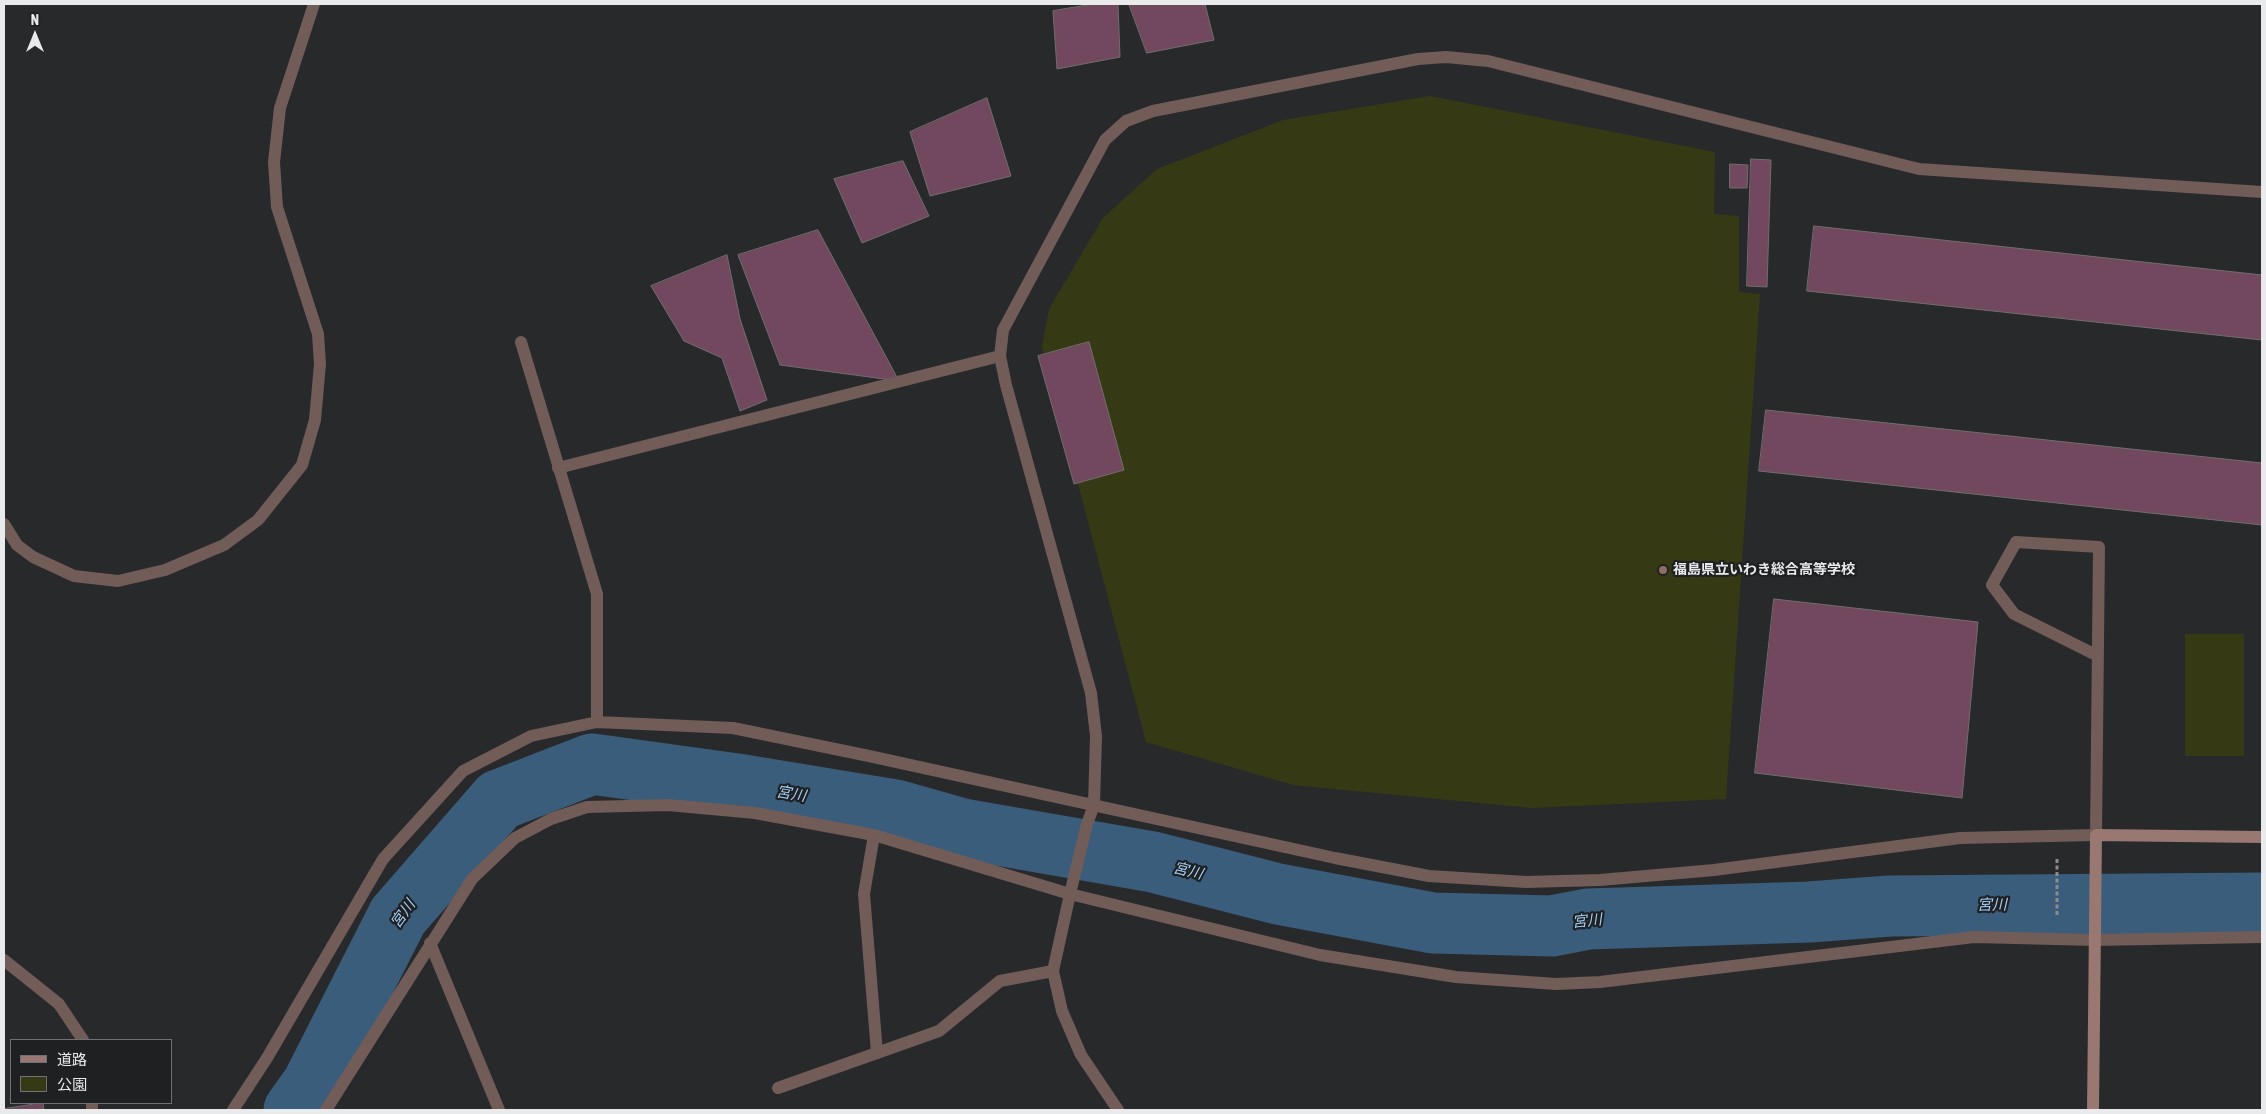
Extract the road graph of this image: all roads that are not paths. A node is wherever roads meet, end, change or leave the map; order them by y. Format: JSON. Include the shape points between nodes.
{"nodes":[{"id":1,"x":314,"y":4,"type":"edge"},
{"id":2,"x":2262,"y":192,"type":"edge"},
{"id":3,"x":521,"y":342,"type":"dead end"},
{"id":4,"x":1000,"y":356,"type":"junction"},
{"id":5,"x":558,"y":468,"type":"junction"},
{"id":6,"x":4,"y":524,"type":"edge"},
{"id":7,"x":2098,"y":656,"type":"junction"},
{"id":8,"x":597,"y":722,"type":"junction"},
{"id":9,"x":1094,"y":805,"type":"junction"},
{"id":10,"x":874,"y":835,"type":"junction"},
{"id":11,"x":2096,"y":835,"type":"junction"},
{"id":12,"x":2262,"y":837,"type":"edge"},
{"id":13,"x":1071,"y":889,"type":"junction"},
{"id":14,"x":2262,"y":937,"type":"edge"},
{"id":15,"x":2095,"y":940,"type":"junction"},
{"id":16,"x":430,"y":943,"type":"junction"},
{"id":17,"x":4,"y":960,"type":"edge"},
{"id":18,"x":1053,"y":971,"type":"junction"},
{"id":19,"x":82,"y":1039,"type":"edge"},
{"id":20,"x":878,"y":1053,"type":"junction"},
{"id":21,"x":778,"y":1088,"type":"dead end"},
{"id":22,"x":233,"y":1110,"type":"edge"},
{"id":23,"x":326,"y":1110,"type":"edge"},
{"id":24,"x":499,"y":1110,"type":"edge"},
{"id":25,"x":1118,"y":1110,"type":"edge"},
{"id":26,"x":2093,"y":1110,"type":"edge"}],
"edges":[{"from":1,"to":6,"type":"street","via":[[280,108],[274,162],[277,207],[318,341],[320,364],[315,420],[302,465],[258,520],[224,545],[166,570],[118,581],[74,576],[32,557],[17,545]]},
{"from":2,"to":4,"type":"street","via":[[1919,169],[1488,62],[1446,57],[1418,59],[1153,111],[1126,121],[1105,140],[1003,330]]},
{"from":3,"to":5,"type":"street"},
{"from":4,"to":5,"type":"street"},
{"from":4,"to":9,"type":"street","via":[[1091,693],[1096,736]]},
{"from":5,"to":8,"type":"street","via":[[597,594]]},
{"from":7,"to":7,"type":"street","via":[[2099,547],[2016,542],[1992,585],[2014,614]]},
{"from":7,"to":11,"type":"street"},
{"from":8,"to":9,"type":"street","via":[[733,728]]},
{"from":8,"to":22,"type":"street","via":[[531,736],[464,771],[383,859],[267,1058]]},
{"from":9,"to":11,"type":"street","via":[[1428,876],[1526,882],[1600,880],[1714,870],[1960,838]]},
{"from":9,"to":13,"type":"street"},
{"from":10,"to":13,"type":"street"},
{"from":10,"to":16,"type":"street","via":[[755,813],[668,806],[587,807],[551,819],[515,838],[472,879]]},
{"from":10,"to":20,"type":"street","via":[[864,894]]},
{"from":11,"to":12,"type":"street"},
{"from":11,"to":15,"type":"street"},
{"from":13,"to":15,"type":"street","via":[[1320,955],[1456,977],[1556,984],[1600,982],[1974,937]]},
{"from":13,"to":18,"type":"street"},
{"from":14,"to":15,"type":"street"},
{"from":15,"to":26,"type":"street"},
{"from":16,"to":23,"type":"street"},
{"from":16,"to":24,"type":"street"},
{"from":17,"to":19,"type":"street","via":[[59,1004]]},
{"from":18,"to":20,"type":"street","via":[[1000,981],[939,1031]]},
{"from":18,"to":25,"type":"street","via":[[1062,1011],[1081,1055]]},
{"from":20,"to":21,"type":"street"}]}
